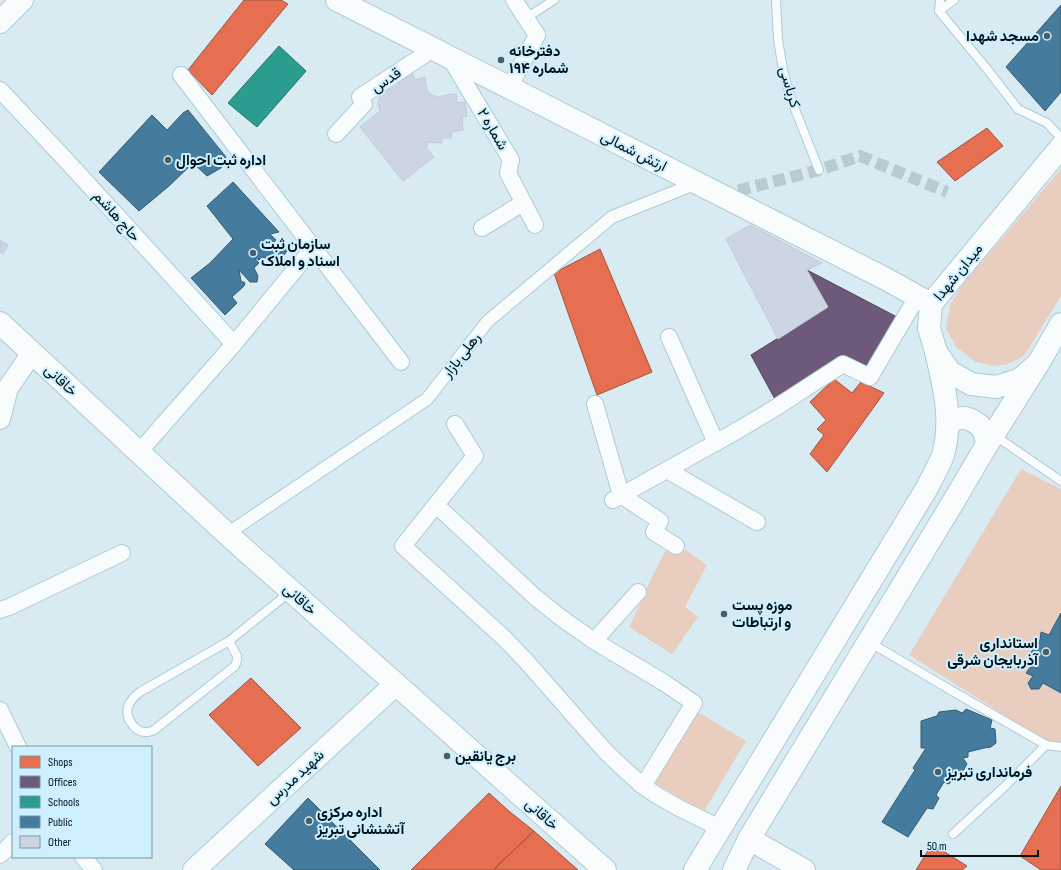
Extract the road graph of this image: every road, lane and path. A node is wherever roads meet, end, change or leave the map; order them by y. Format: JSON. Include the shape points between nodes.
{"nodes":[{"id":1,"x":337,"y":0,"type":"edge"},
{"id":2,"x":514,"y":0,"type":"edge"},
{"id":3,"x":554,"y":0,"type":"edge"},
{"id":4,"x":776,"y":0,"type":"edge"},
{"id":5,"x":940,"y":0,"type":"edge"},
{"id":6,"x":954,"y":0,"type":"edge"},
{"id":7,"x":939,"y":10,"type":"junction"},
{"id":8,"x":526,"y":18,"type":"junction"},
{"id":9,"x":442,"y":53,"type":"junction"},
{"id":10,"x":181,"y":75,"type":"dead end"},
{"id":11,"x":509,"y":88,"type":"junction"},
{"id":12,"x":0,"y":90,"type":"edge"},
{"id":13,"x":336,"y":134,"type":"dead end"},
{"id":14,"x":1061,"y":138,"type":"edge"},
{"id":15,"x":1061,"y":147,"type":"edge"},
{"id":16,"x":819,"y":170,"type":"dead end"},
{"id":17,"x":697,"y":183,"type":"junction"},
{"id":18,"x":523,"y":203,"type":"junction"},
{"id":19,"x":535,"y":225,"type":"dead end"},
{"id":20,"x":482,"y":228,"type":"dead end"},
{"id":21,"x":313,"y":248,"type":"junction"},
{"id":22,"x":924,"y":301,"type":"junction"},
{"id":23,"x":0,"y":323,"type":"edge"},
{"id":24,"x":1061,"y":324,"type":"edge"},
{"id":25,"x":669,"y":337,"type":"dead end"},
{"id":26,"x":234,"y":344,"type":"junction"},
{"id":27,"x":936,"y":352,"type":"junction"},
{"id":28,"x":32,"y":353,"type":"junction"},
{"id":29,"x":401,"y":362,"type":"dead end"},
{"id":30,"x":1038,"y":364,"type":"junction"},
{"id":31,"x":595,"y":404,"type":"dead end"},
{"id":32,"x":0,"y":419,"type":"edge"},
{"id":33,"x":455,"y":424,"type":"dead end"},
{"id":34,"x":948,"y":425,"type":"junction"},
{"id":35,"x":989,"y":441,"type":"junction"},
{"id":36,"x":716,"y":442,"type":"junction"},
{"id":37,"x":139,"y":452,"type":"junction"},
{"id":38,"x":666,"y":470,"type":"junction"},
{"id":39,"x":1061,"y":481,"type":"edge"},
{"id":40,"x":617,"y":498,"type":"junction"},
{"id":41,"x":436,"y":505,"type":"junction"},
{"id":42,"x":757,"y":522,"type":"dead end"},
{"id":43,"x":227,"y":534,"type":"junction"},
{"id":44,"x":676,"y":546,"type":"dead end"},
{"id":45,"x":122,"y":553,"type":"dead end"},
{"id":46,"x":291,"y":591,"type":"junction"},
{"id":47,"x":638,"y":592,"type":"dead end"},
{"id":48,"x":0,"y":610,"type":"edge"},
{"id":49,"x":229,"y":641,"type":"junction"},
{"id":50,"x":594,"y":641,"type":"junction"},
{"id":51,"x":869,"y":642,"type":"junction"},
{"id":52,"x":396,"y":684,"type":"junction"},
{"id":53,"x":0,"y":710,"type":"edge"},
{"id":54,"x":1046,"y":745,"type":"junction"},
{"id":55,"x":18,"y":746,"type":"edge"},
{"id":56,"x":1061,"y":747,"type":"edge"},
{"id":57,"x":643,"y":786,"type":"junction"},
{"id":58,"x":720,"y":828,"type":"junction"},
{"id":59,"x":953,"y":834,"type":"dead end"},
{"id":60,"x":749,"y":839,"type":"junction"},
{"id":61,"x":12,"y":843,"type":"edge"},
{"id":62,"x":0,"y":855,"type":"edge"},
{"id":63,"x":84,"y":858,"type":"edge"},
{"id":64,"x":699,"y":863,"type":"edge"},
{"id":65,"x":94,"y":870,"type":"edge"},
{"id":66,"x":194,"y":870,"type":"edge"},
{"id":67,"x":605,"y":870,"type":"edge"},
{"id":68,"x":684,"y":870,"type":"edge"},
{"id":69,"x":734,"y":870,"type":"edge"},
{"id":70,"x":804,"y":870,"type":"edge"}],
"edges":[{"from":1,"to":9,"type":"main road","name":"ارتش شمالی"},
{"from":2,"to":8,"type":"street"},
{"from":3,"to":8,"type":"lane"},
{"from":4,"to":16,"type":"lane","name":"کرباسی","via":[[783,70],[791,99]]},
{"from":5,"to":7,"type":"lane"},
{"from":6,"to":7,"type":"lane"},
{"from":7,"to":14,"type":"lane","via":[[1018,109],[1046,123]]},
{"from":8,"to":11,"type":"street","via":[[537,35]]},
{"from":9,"to":11,"type":"main road","name":"ارتش شمالی"},
{"from":9,"to":13,"type":"street","name":"قدس","via":[[360,97],[364,104]]},
{"from":9,"to":18,"type":"street","name":"شماره ۲","via":[[512,160],[508,173]]},
{"from":10,"to":21,"type":"street"},
{"from":11,"to":17,"type":"main road","name":"ارتش شمالی"},
{"from":12,"to":26,"type":"street","name":"حاج هاشم"},
{"from":15,"to":22,"type":"main road","name":"میدان شهدا"},
{"from":17,"to":22,"type":"main road","name":"ارتش شمالی"},
{"from":17,"to":43,"type":"street","name":"رهلی بازار","via":[[612,217],[488,321],[427,399]]},
{"from":18,"to":19,"type":"street","name":"شماره ۲"},
{"from":18,"to":20,"type":"street"},
{"from":21,"to":26,"type":"street"},
{"from":21,"to":29,"type":"street"},
{"from":22,"to":27,"type":"main road","name":"میدان شهدا"},
{"from":22,"to":36,"type":"street","via":[[870,377],[843,364],[772,410]]},
{"from":23,"to":28,"type":"main road","name":"خاقانی"},
{"from":24,"to":30,"type":"main road","name":"میدان شهدا"},
{"from":25,"to":36,"type":"street"},
{"from":26,"to":37,"type":"street"},
{"from":27,"to":30,"type":"main road","name":"میدان شهدا","via":[[950,372],[972,384],[996,387],[1019,380]]},
{"from":27,"to":34,"type":"main road","via":[[944,386]]},
{"from":28,"to":32,"type":"street","via":[[8,388]]},
{"from":28,"to":37,"type":"main road","name":"خاقانی"},
{"from":30,"to":35,"type":"main road"},
{"from":31,"to":40,"type":"street"},
{"from":33,"to":41,"type":"street","via":[[475,456]]},
{"from":34,"to":35,"type":"main road","via":[[956,419],[966,418],[976,422],[983,429]]},
{"from":34,"to":58,"type":"main road","via":[[942,457],[927,488]]},
{"from":35,"to":39,"type":"lane"},
{"from":35,"to":51,"type":"main road"},
{"from":36,"to":38,"type":"street"},
{"from":37,"to":43,"type":"main road","name":"خاقانی"},
{"from":38,"to":40,"type":"street"},
{"from":38,"to":42,"type":"street"},
{"from":40,"to":44,"type":"street","via":[[660,520],[654,532]]},
{"from":41,"to":50,"type":"street","via":[[535,597]]},
{"from":41,"to":57,"type":"street","via":[[403,546],[504,638],[606,752]]},
{"from":43,"to":46,"type":"main road","name":"خاقانی"},
{"from":45,"to":48,"type":"street"},
{"from":46,"to":49,"type":"lane"},
{"from":46,"to":52,"type":"main road","name":"خاقانی"},
{"from":47,"to":50,"type":"street"},
{"from":49,"to":49,"type":"lane","via":[[237,656],[234,666],[154,730],[146,733],[133,726],[128,717],[128,708],[140,692]]},
{"from":50,"to":57,"type":"street","via":[[694,703]]},
{"from":51,"to":54,"type":"lane"},
{"from":51,"to":60,"type":"main road"},
{"from":52,"to":66,"type":"main road","name":"شهید مدرس"},
{"from":52,"to":67,"type":"main road","name":"خاقانی"},
{"from":53,"to":55,"type":"street"},
{"from":54,"to":56,"type":"lane"},
{"from":54,"to":59,"type":"lane"},
{"from":57,"to":58,"type":"street"},
{"from":58,"to":64,"type":"main road"},
{"from":60,"to":69,"type":"main road"},
{"from":60,"to":70,"type":"main road"},
{"from":61,"to":62,"type":"street"},
{"from":63,"to":65,"type":"street"},
{"from":64,"to":68,"type":"main road"}]}
